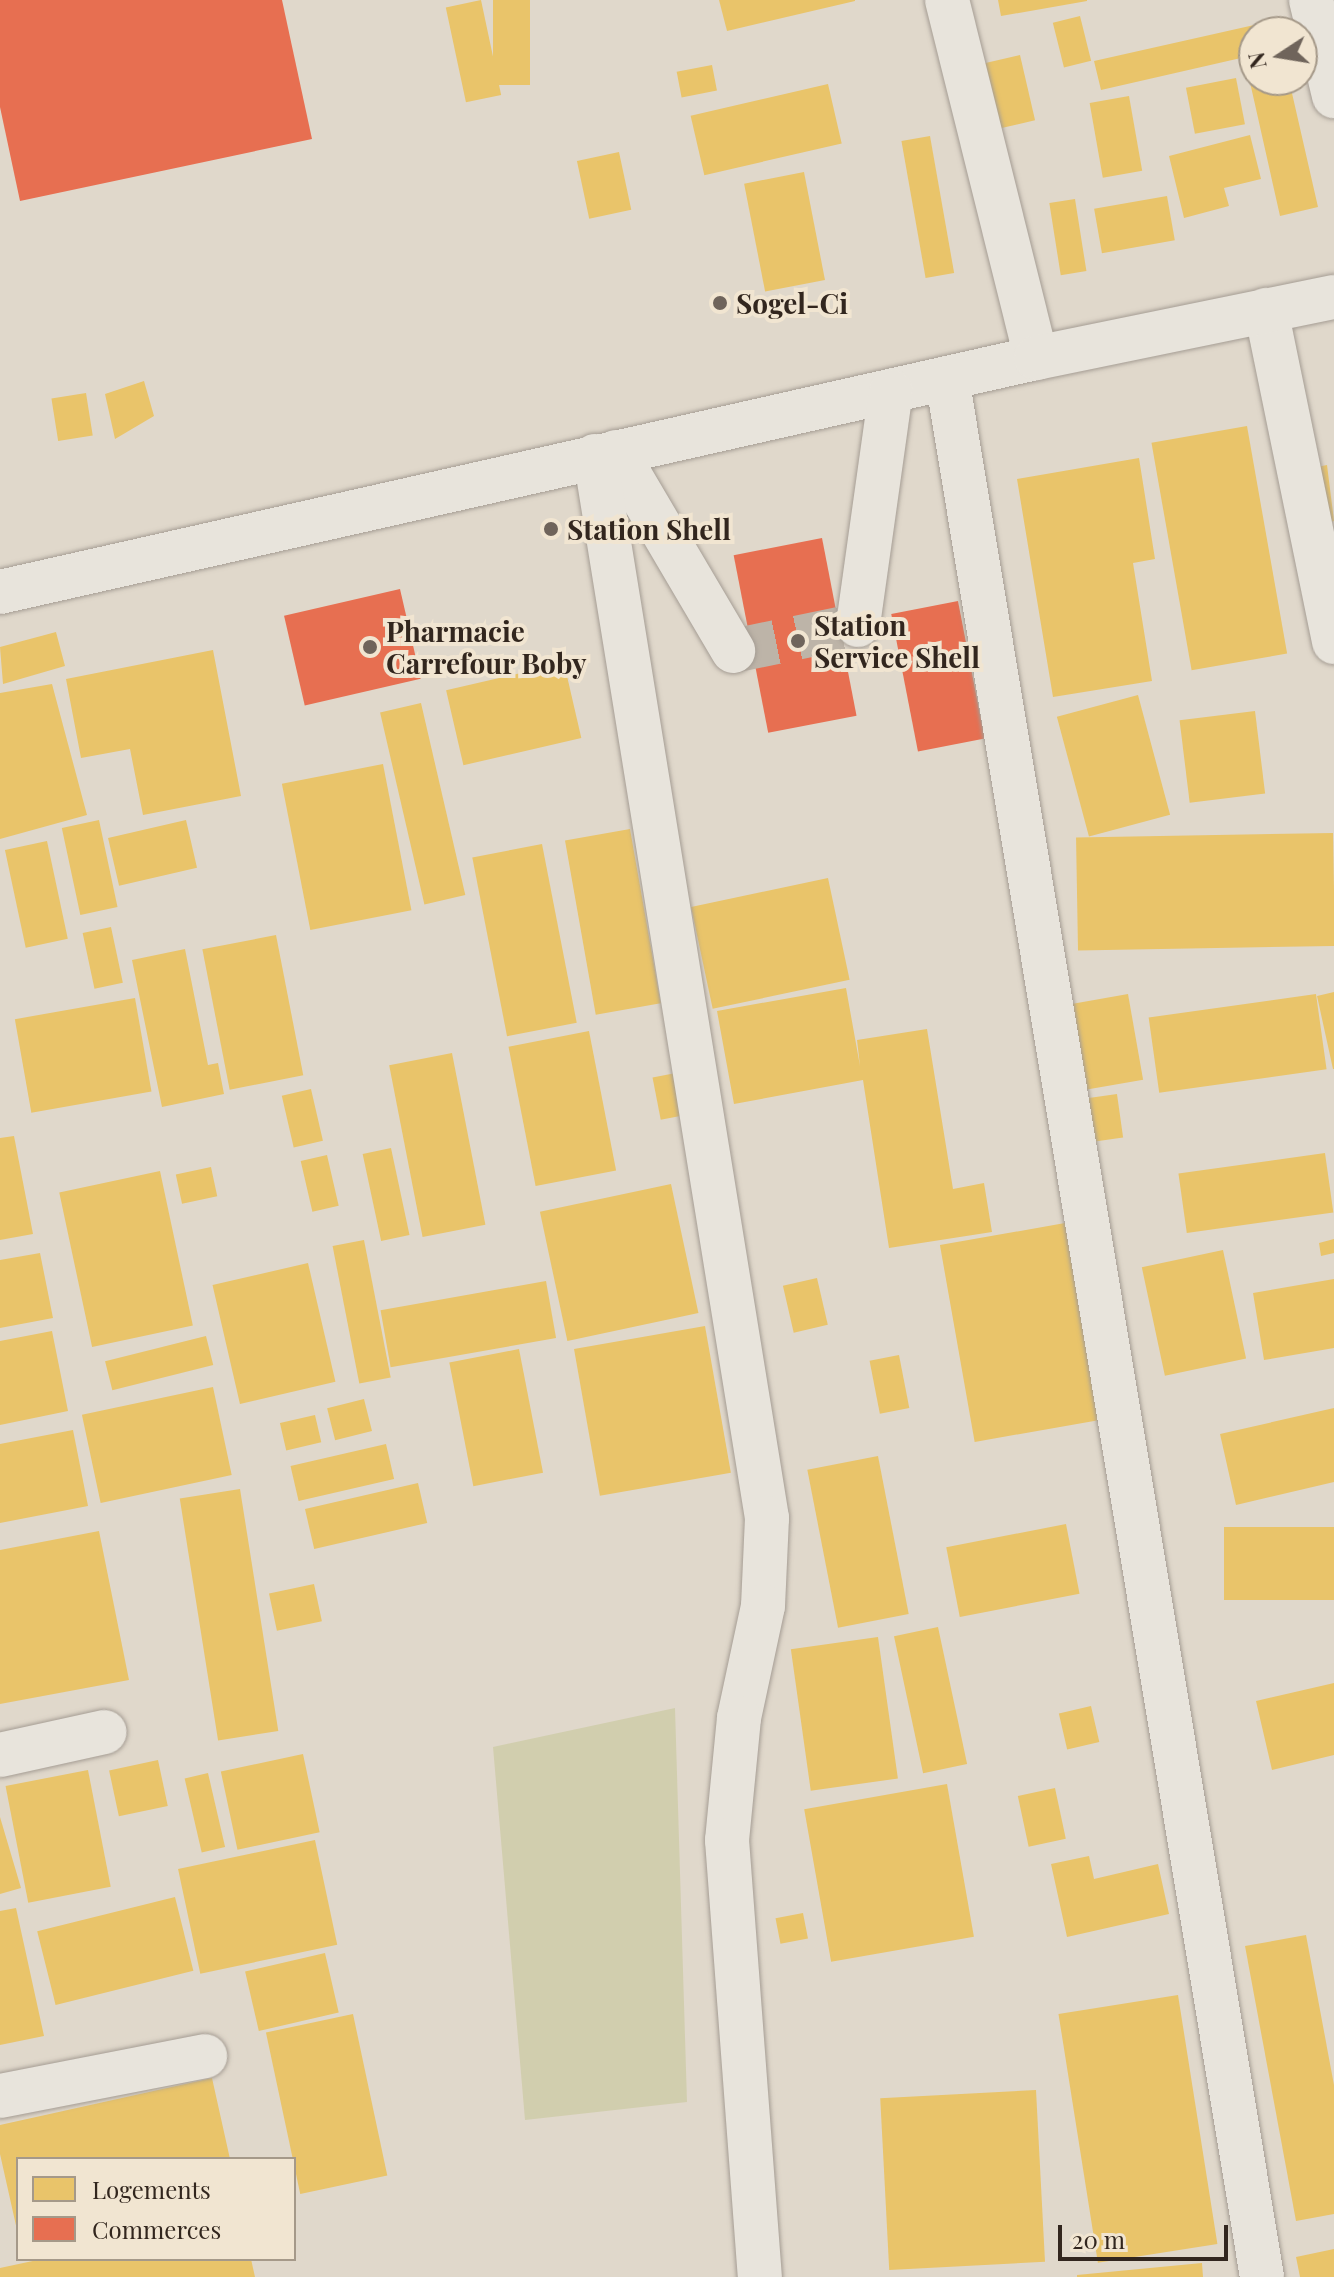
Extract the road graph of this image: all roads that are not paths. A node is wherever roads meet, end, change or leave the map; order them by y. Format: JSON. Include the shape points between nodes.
{"nodes":[{"id":1,"x":947,"y":0,"type":"edge"},
{"id":2,"x":1311,"y":0,"type":"edge"},
{"id":3,"x":1334,"y":96,"type":"edge"},
{"id":4,"x":1334,"y":297,"type":"edge"},
{"id":5,"x":1266,"y":310,"type":"junction"},
{"id":6,"x":1036,"y":358,"type":"junction"},
{"id":7,"x":947,"y":378,"type":"junction"},
{"id":8,"x":891,"y":391,"type":"junction"},
{"id":9,"x":606,"y":454,"type":"junction"},
{"id":10,"x":0,"y":592,"type":"edge"},
{"id":11,"x":858,"y":625,"type":"dead end"},
{"id":12,"x":1334,"y":642,"type":"edge"},
{"id":13,"x":733,"y":651,"type":"dead end"},
{"id":14,"x":105,"y":1732,"type":"dead end"},
{"id":15,"x":0,"y":1755,"type":"edge"},
{"id":16,"x":205,"y":2056,"type":"dead end"},
{"id":17,"x":0,"y":2096,"type":"edge"},
{"id":18,"x":760,"y":2277,"type":"edge"},
{"id":19,"x":1262,"y":2277,"type":"edge"}],
"edges":[{"from":1,"to":6,"type":"street"},
{"from":2,"to":3,"type":"street"},
{"from":4,"to":5,"type":"street"},
{"from":5,"to":6,"type":"street"},
{"from":5,"to":12,"type":"street"},
{"from":6,"to":7,"type":"street"},
{"from":7,"to":8,"type":"street"},
{"from":7,"to":19,"type":"street"},
{"from":8,"to":9,"type":"street"},
{"from":8,"to":11,"type":"street"},
{"from":9,"to":10,"type":"street"},
{"from":9,"to":13,"type":"street"},
{"from":9,"to":18,"type":"street","via":[[767,1518],[763,1606],[739,1718],[727,1840]]},
{"from":14,"to":15,"type":"street"},
{"from":16,"to":17,"type":"street"}]}
